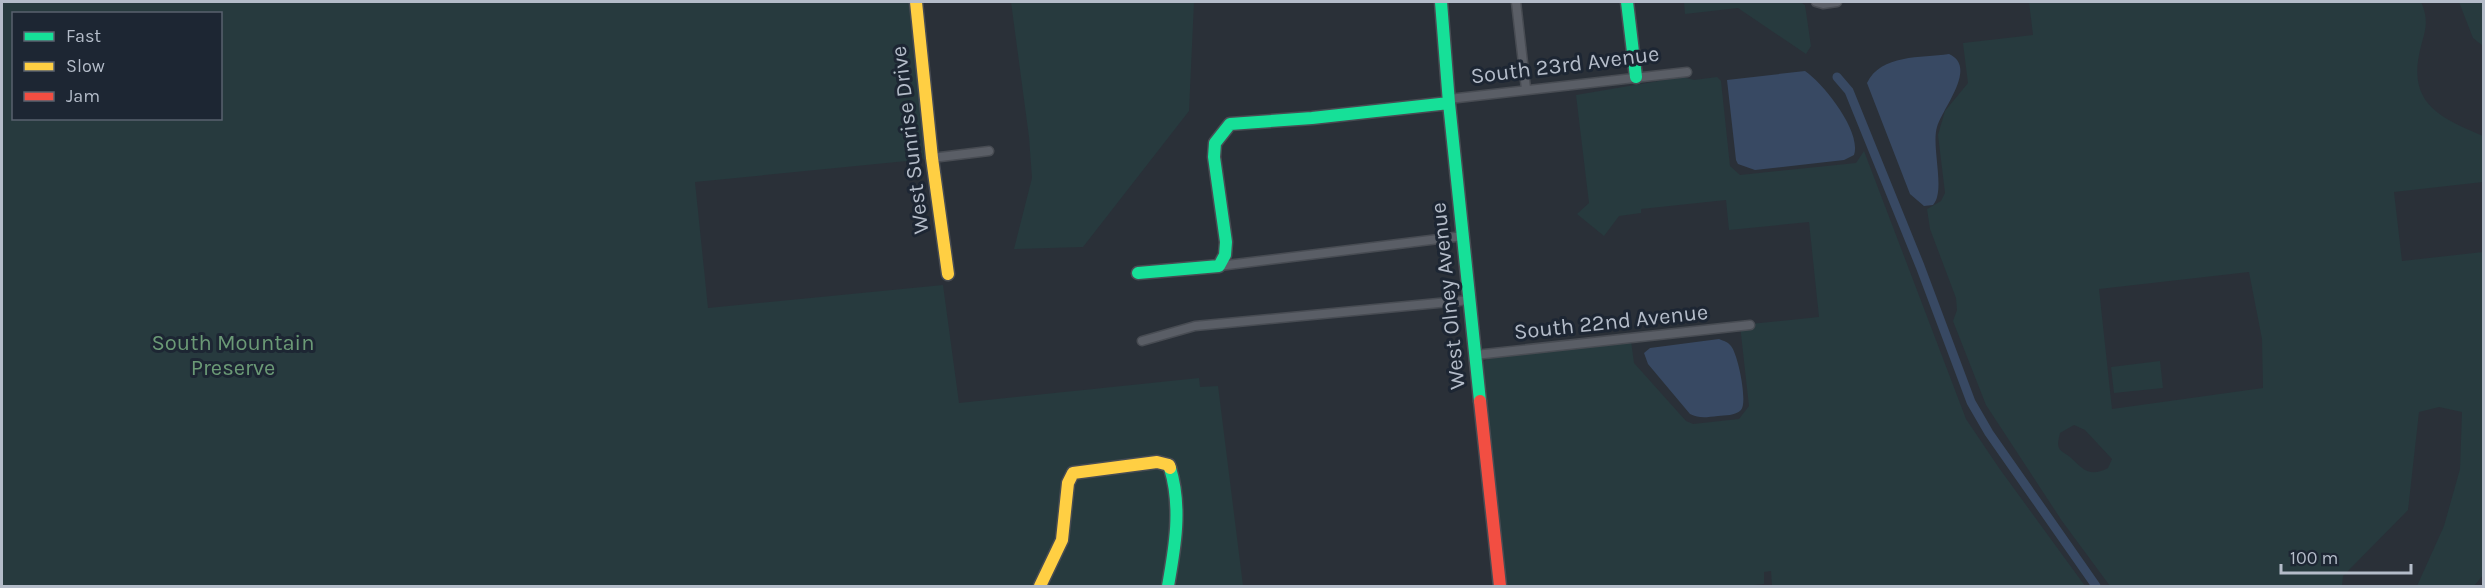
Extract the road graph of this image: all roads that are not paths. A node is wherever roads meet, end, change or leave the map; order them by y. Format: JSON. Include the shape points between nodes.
{"nodes":[{"id":1,"x":916,"y":2,"type":"edge"},
{"id":2,"x":1441,"y":2,"type":"edge"},
{"id":3,"x":1516,"y":2,"type":"edge"},
{"id":4,"x":1627,"y":2,"type":"edge"},
{"id":5,"x":1838,"y":2,"type":"edge"},
{"id":6,"x":1820,"y":3,"type":"edge"},
{"id":7,"x":1687,"y":72,"type":"dead end"},
{"id":8,"x":1636,"y":77,"type":"junction"},
{"id":9,"x":1526,"y":90,"type":"junction"},
{"id":10,"x":1449,"y":101,"type":"junction"},
{"id":11,"x":990,"y":151,"type":"dead end"},
{"id":12,"x":932,"y":158,"type":"junction"},
{"id":13,"x":1463,"y":236,"type":"junction"},
{"id":14,"x":1219,"y":266,"type":"junction"},
{"id":15,"x":1138,"y":273,"type":"dead end"},
{"id":16,"x":948,"y":274,"type":"dead end"},
{"id":17,"x":1470,"y":300,"type":"junction"},
{"id":18,"x":1750,"y":326,"type":"dead end"},
{"id":19,"x":1142,"y":341,"type":"dead end"},
{"id":20,"x":1475,"y":355,"type":"junction"},
{"id":21,"x":1040,"y":586,"type":"edge"},
{"id":22,"x":1168,"y":586,"type":"edge"},
{"id":23,"x":1500,"y":586,"type":"edge"}],
"edges":[{"from":1,"to":12,"type":"street","name":"West Sunrise Drive"},
{"from":2,"to":10,"type":"street","name":"West Olney Avenue"},
{"from":3,"to":9,"type":"street"},
{"from":4,"to":8,"type":"street"},
{"from":5,"to":6,"type":"street"},
{"from":7,"to":8,"type":"street","name":"South 23rd Avenue"},
{"from":8,"to":9,"type":"street","name":"South 23rd Avenue"},
{"from":9,"to":10,"type":"street","name":"South 23rd Avenue"},
{"from":10,"to":13,"type":"street","name":"West Olney Avenue"},
{"from":10,"to":14,"type":"street","name":"South 23rd Avenue","via":[[1283,122],[1230,124],[1215,143],[1226,242],[1226,255]]},
{"from":11,"to":12,"type":"street"},
{"from":12,"to":16,"type":"street","name":"West Sunrise Drive"},
{"from":13,"to":14,"type":"street"},
{"from":13,"to":17,"type":"street","name":"West Olney Avenue"},
{"from":14,"to":15,"type":"street"},
{"from":17,"to":19,"type":"street","via":[[1195,326]]},
{"from":17,"to":20,"type":"street","name":"West Olney Avenue"},
{"from":18,"to":20,"type":"street","name":"South 22nd Avenue"},
{"from":20,"to":23,"type":"street","name":"West Olney Avenue"},
{"from":21,"to":22,"type":"street","via":[[1062,540],[1068,483],[1073,474],[1157,462],[1169,465],[1174,478],[1178,520]]}]}
